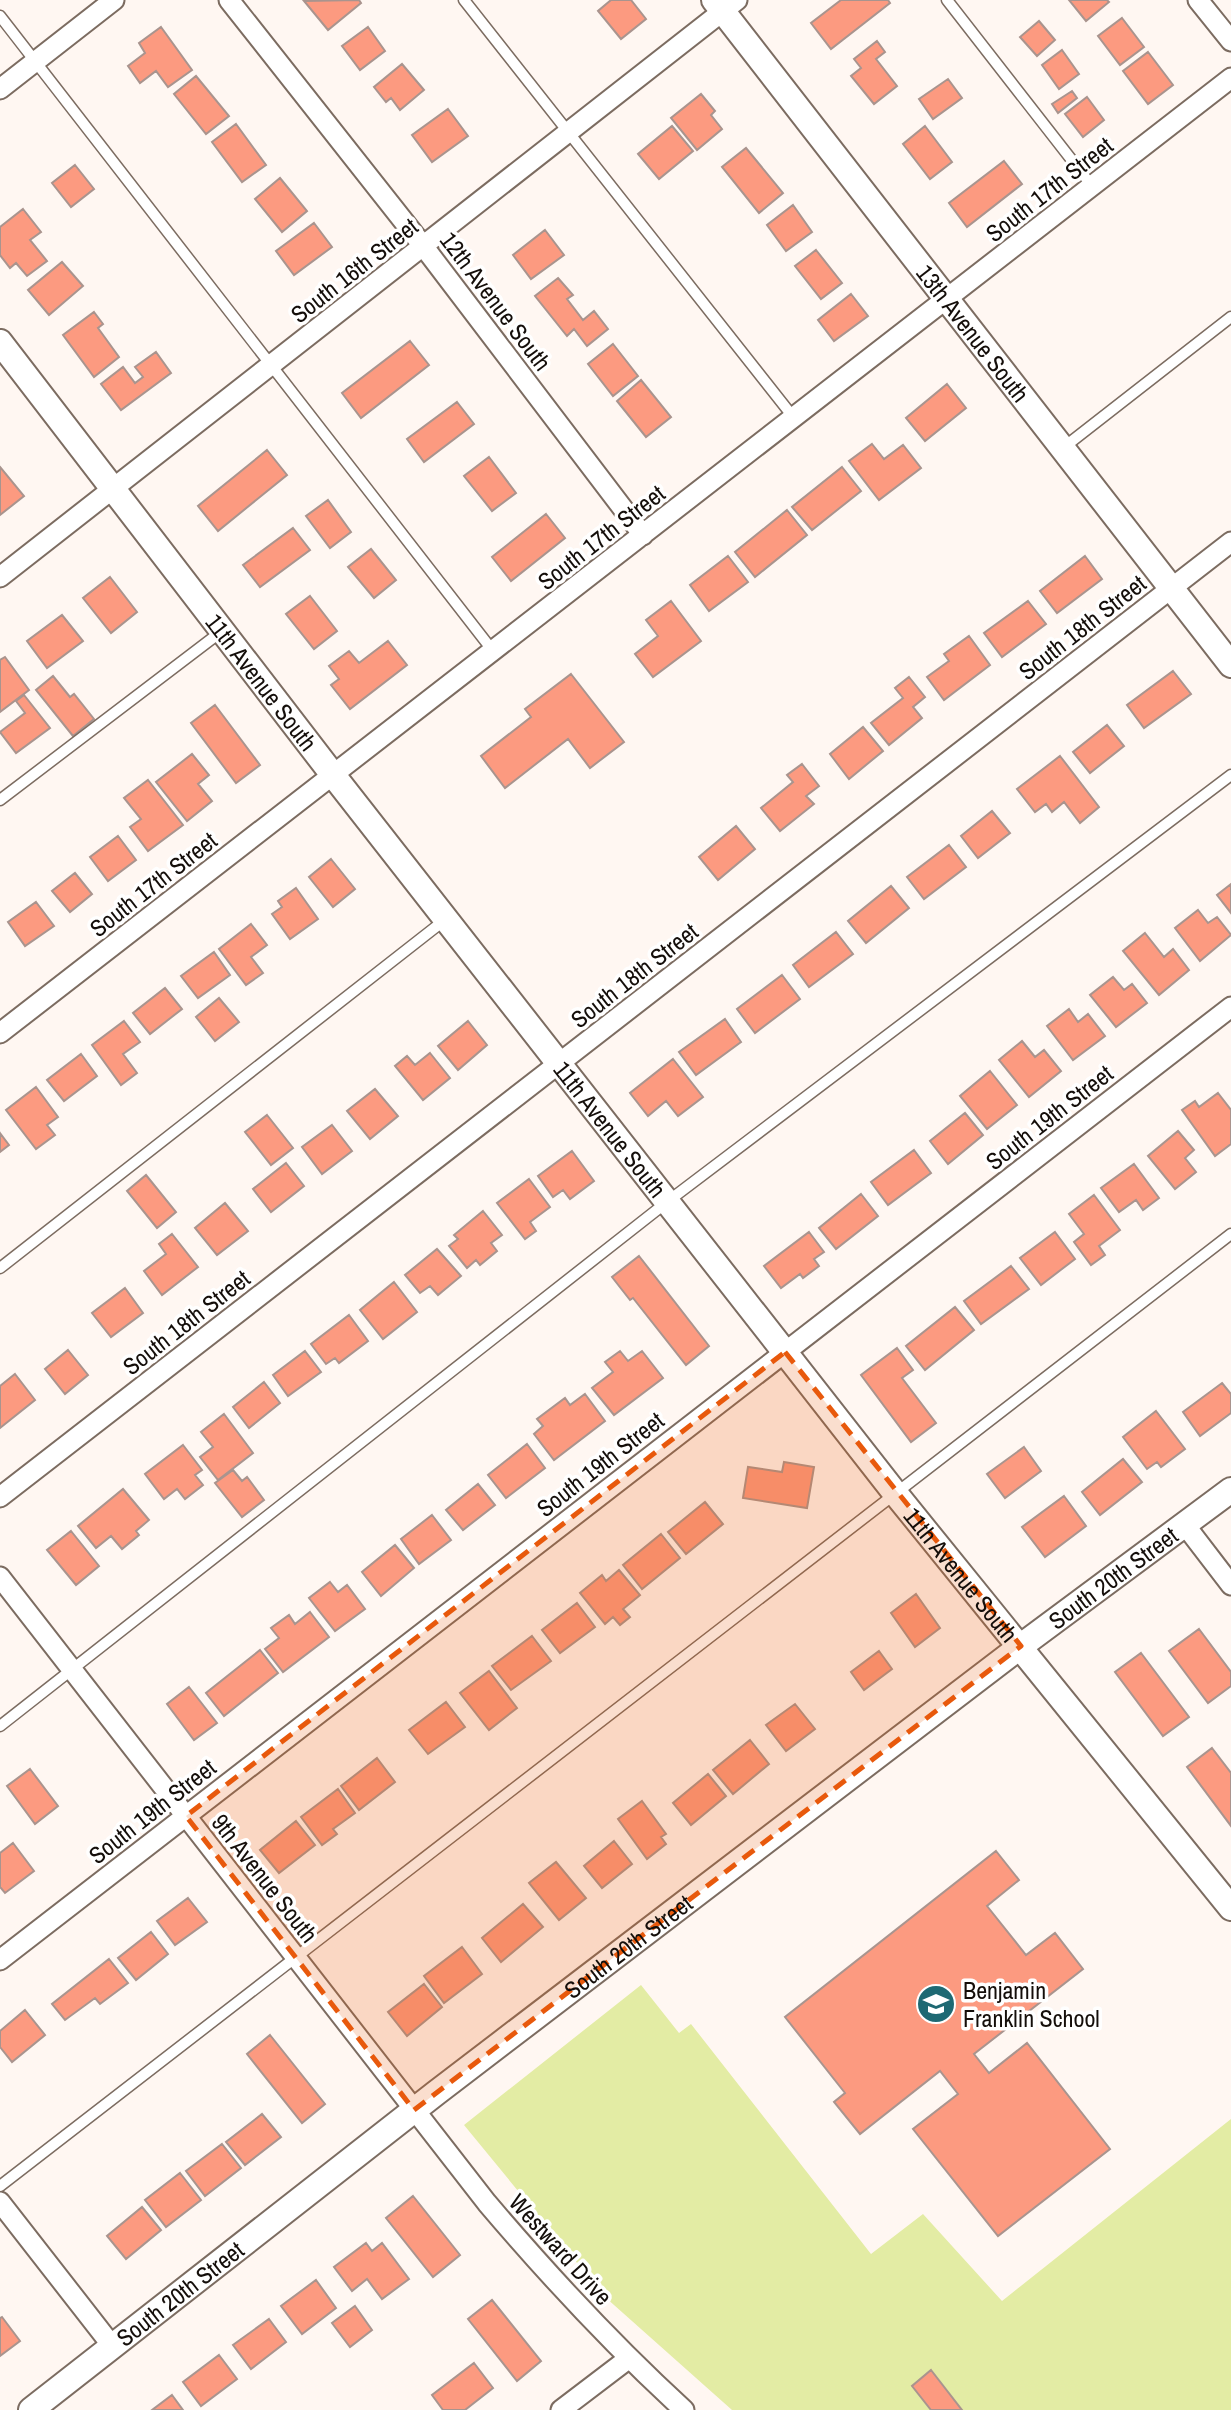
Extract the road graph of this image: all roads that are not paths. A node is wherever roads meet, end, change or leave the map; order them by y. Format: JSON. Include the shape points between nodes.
{"nodes":[{"id":1,"x":114,"y":0,"type":"edge"},
{"id":2,"x":229,"y":0,"type":"edge"},
{"id":3,"x":464,"y":0,"type":"edge"},
{"id":4,"x":947,"y":0,"type":"edge"},
{"id":5,"x":1199,"y":0,"type":"edge"},
{"id":6,"x":724,"y":4,"type":"edge"},
{"id":7,"x":0,"y":16,"type":"edge"},
{"id":8,"x":1231,"y":41,"type":"edge"},
{"id":9,"x":35,"y":62,"type":"junction"},
{"id":10,"x":1231,"y":78,"type":"edge"},
{"id":11,"x":0,"y":89,"type":"edge"},
{"id":12,"x":568,"y":133,"type":"junction"},
{"id":13,"x":1092,"y":186,"type":"junction"},
{"id":14,"x":424,"y":247,"type":"junction"},
{"id":15,"x":947,"y":299,"type":"junction"},
{"id":16,"x":1231,"y":317,"type":"edge"},
{"id":17,"x":0,"y":342,"type":"edge"},
{"id":18,"x":272,"y":365,"type":"junction"},
{"id":19,"x":793,"y":418,"type":"junction"},
{"id":20,"x":1062,"y":448,"type":"junction"},
{"id":21,"x":113,"y":488,"type":"junction"},
{"id":22,"x":643,"y":535,"type":"junction"},
{"id":23,"x":1231,"y":542,"type":"edge"},
{"id":24,"x":0,"y":577,"type":"edge"},
{"id":25,"x":1171,"y":589,"type":"junction"},
{"id":26,"x":222,"y":631,"type":"junction"},
{"id":27,"x":493,"y":651,"type":"junction"},
{"id":28,"x":1231,"y":665,"type":"edge"},
{"id":29,"x":333,"y":775,"type":"junction"},
{"id":30,"x":1231,"y":775,"type":"edge"},
{"id":31,"x":0,"y":800,"type":"edge"},
{"id":32,"x":447,"y":919,"type":"junction"},
{"id":33,"x":1231,"y":1007,"type":"edge"},
{"id":34,"x":0,"y":1033,"type":"edge"},
{"id":35,"x":560,"y":1064,"type":"junction"},
{"id":36,"x":667,"y":1202,"type":"junction"},
{"id":37,"x":1231,"y":1234,"type":"edge"},
{"id":38,"x":0,"y":1268,"type":"edge"},
{"id":39,"x":785,"y":1352,"type":"junction"},
{"id":40,"x":1231,"y":1490,"type":"edge"},
{"id":41,"x":895,"y":1493,"type":"junction"},
{"id":42,"x":0,"y":1497,"type":"edge"},
{"id":43,"x":1185,"y":1525,"type":"junction"},
{"id":44,"x":0,"y":1577,"type":"edge"},
{"id":45,"x":1231,"y":1585,"type":"edge"},
{"id":46,"x":1021,"y":1646,"type":"junction"},
{"id":47,"x":72,"y":1669,"type":"junction"},
{"id":48,"x":0,"y":1726,"type":"edge"},
{"id":49,"x":186,"y":1816,"type":"junction"},
{"id":50,"x":1230,"y":1903,"type":"edge"},
{"id":51,"x":296,"y":1957,"type":"junction"},
{"id":52,"x":0,"y":1960,"type":"edge"},
{"id":53,"x":414,"y":2110,"type":"junction"},
{"id":54,"x":0,"y":2186,"type":"edge"},
{"id":55,"x":0,"y":2202,"type":"edge"},
{"id":56,"x":113,"y":2347,"type":"junction"},
{"id":57,"x":628,"y":2358,"type":"junction"},
{"id":58,"x":31,"y":2410,"type":"edge"},
{"id":59,"x":561,"y":2410,"type":"edge"},
{"id":60,"x":684,"y":2410,"type":"edge"}],
"edges":[{"from":1,"to":9,"type":"street"},
{"from":2,"to":14,"type":"street","name":"12th Avenue South"},
{"from":3,"to":12,"type":"lane"},
{"from":4,"to":13,"type":"lane"},
{"from":5,"to":8,"type":"street"},
{"from":6,"to":12,"type":"street","name":"South 16th Street"},
{"from":6,"to":15,"type":"street","name":"13th Avenue South"},
{"from":7,"to":9,"type":"lane"},
{"from":9,"to":11,"type":"street"},
{"from":9,"to":18,"type":"lane"},
{"from":10,"to":13,"type":"street","name":"South 17th Street"},
{"from":12,"to":14,"type":"street","name":"South 16th Street"},
{"from":12,"to":19,"type":"lane"},
{"from":13,"to":15,"type":"street","name":"South 17th Street"},
{"from":14,"to":18,"type":"street","name":"South 16th Street"},
{"from":14,"to":22,"type":"street","name":"12th Avenue South"},
{"from":15,"to":19,"type":"street","name":"South 17th Street"},
{"from":15,"to":20,"type":"street","name":"13th Avenue South"},
{"from":16,"to":20,"type":"lane"},
{"from":17,"to":21,"type":"street","name":"11th Avenue South"},
{"from":18,"to":21,"type":"street","name":"South 16th Street"},
{"from":18,"to":27,"type":"lane"},
{"from":19,"to":22,"type":"street","name":"South 17th Street"},
{"from":20,"to":25,"type":"street","name":"13th Avenue South"},
{"from":21,"to":24,"type":"street","name":"South 16th Street"},
{"from":21,"to":26,"type":"street","name":"11th Avenue South"},
{"from":22,"to":27,"type":"street","name":"South 17th Street"},
{"from":23,"to":25,"type":"street","name":"South 18th Street"},
{"from":25,"to":28,"type":"street","name":"13th Avenue South"},
{"from":25,"to":35,"type":"street","name":"South 18th Street"},
{"from":26,"to":29,"type":"street","name":"11th Avenue South"},
{"from":26,"to":31,"type":"lane"},
{"from":27,"to":29,"type":"street","name":"South 17th Street"},
{"from":29,"to":32,"type":"street","name":"11th Avenue South"},
{"from":29,"to":34,"type":"street","name":"South 17th Street"},
{"from":30,"to":36,"type":"lane"},
{"from":32,"to":35,"type":"street","name":"11th Avenue South"},
{"from":32,"to":38,"type":"lane"},
{"from":33,"to":39,"type":"street","name":"South 19th Street"},
{"from":35,"to":36,"type":"street","name":"11th Avenue South"},
{"from":35,"to":42,"type":"street","name":"South 18th Street"},
{"from":36,"to":39,"type":"street","name":"11th Avenue South"},
{"from":36,"to":47,"type":"lane"},
{"from":37,"to":41,"type":"lane"},
{"from":39,"to":41,"type":"street","name":"11th Avenue South"},
{"from":39,"to":49,"type":"street","name":"South 19th Street"},
{"from":40,"to":43,"type":"street","name":"South 20th Street"},
{"from":41,"to":46,"type":"street","name":"11th Avenue South"},
{"from":41,"to":51,"type":"lane"},
{"from":43,"to":45,"type":"street"},
{"from":43,"to":46,"type":"street","name":"South 20th Street"},
{"from":44,"to":47,"type":"street","name":"9th Avenue South"},
{"from":46,"to":50,"type":"street","name":"11th Avenue South"},
{"from":46,"to":53,"type":"street","name":"South 20th Street"},
{"from":47,"to":48,"type":"lane"},
{"from":47,"to":49,"type":"street","name":"9th Avenue South"},
{"from":49,"to":51,"type":"street","name":"9th Avenue South"},
{"from":49,"to":52,"type":"street","name":"South 19th Street"},
{"from":51,"to":53,"type":"street","name":"9th Avenue South"},
{"from":51,"to":54,"type":"lane"},
{"from":53,"to":56,"type":"street","name":"South 20th Street"},
{"from":53,"to":57,"type":"street","name":"Westward Drive","via":[[546,2272]]},
{"from":55,"to":56,"type":"street"},
{"from":56,"to":58,"type":"street","name":"South 20th Street"},
{"from":57,"to":59,"type":"street"},
{"from":57,"to":60,"type":"street","name":"Westward Drive"}]}
